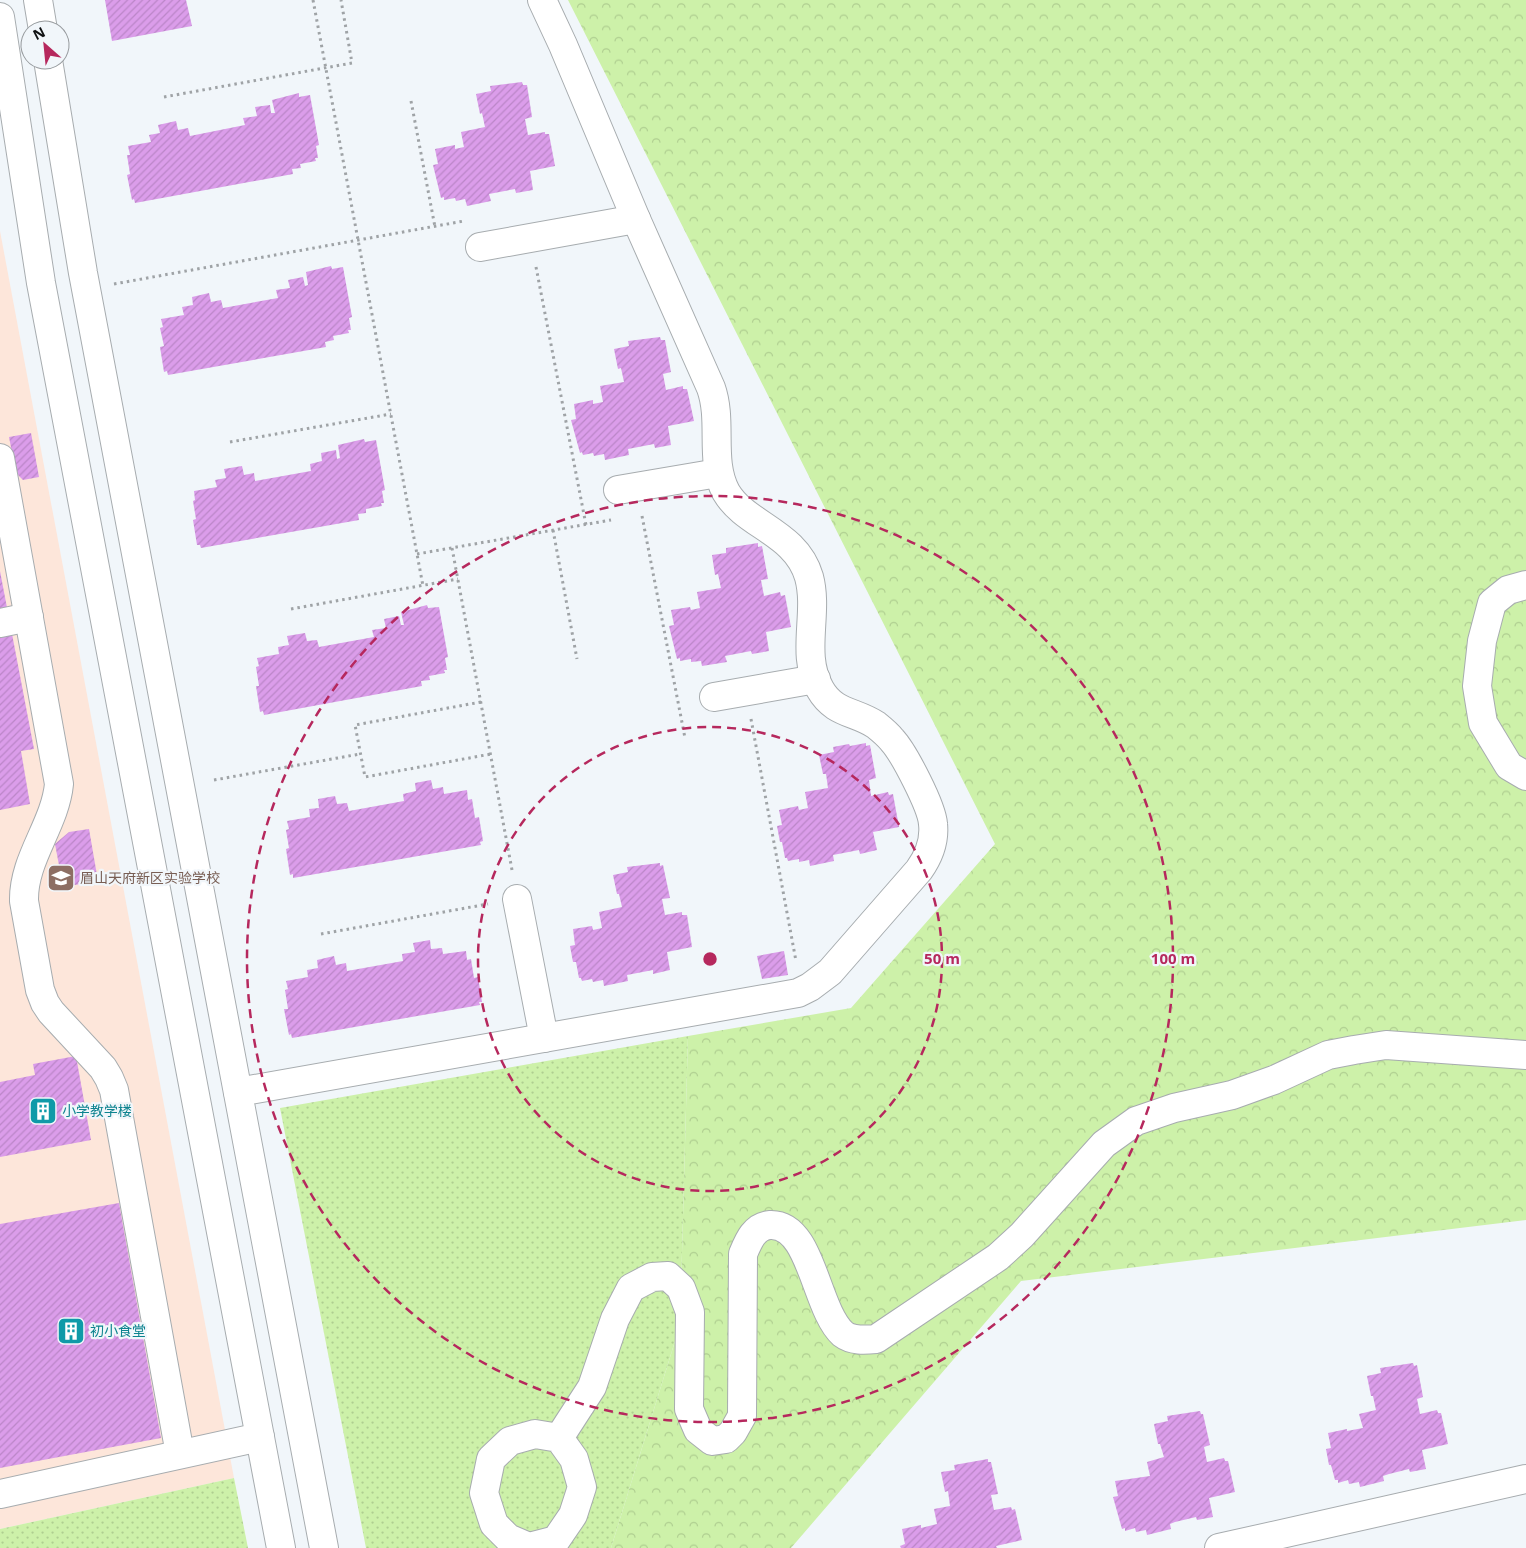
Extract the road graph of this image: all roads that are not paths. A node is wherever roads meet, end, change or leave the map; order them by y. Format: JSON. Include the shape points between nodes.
{"nodes":[{"id":1,"x":38,"y":0,"type":"edge"},
{"id":2,"x":542,"y":0,"type":"edge"},
{"id":3,"x":0,"y":17,"type":"edge"},
{"id":4,"x":41,"y":20,"type":"edge"},
{"id":5,"x":50,"y":70,"type":"edge"},
{"id":6,"x":636,"y":219,"type":"junction"},
{"id":7,"x":480,"y":247,"type":"road end"},
{"id":8,"x":0,"y":458,"type":"edge"},
{"id":9,"x":718,"y":473,"type":"junction"},
{"id":10,"x":618,"y":490,"type":"dead end"},
{"id":11,"x":1526,"y":585,"type":"edge"},
{"id":12,"x":29,"y":618,"type":"junction"},
{"id":13,"x":0,"y":623,"type":"edge"},
{"id":14,"x":816,"y":679,"type":"junction"},
{"id":15,"x":714,"y":697,"type":"dead end"},
{"id":16,"x":1526,"y":776,"type":"edge"},
{"id":17,"x":517,"y":898,"type":"road end"},
{"id":18,"x":544,"y":1038,"type":"junction"},
{"id":19,"x":1526,"y":1055,"type":"edge"},
{"id":20,"x":238,"y":1092,"type":"junction"},
{"id":21,"x":260,"y":1437,"type":"junction"},
{"id":22,"x":559,"y":1438,"type":"junction"},
{"id":23,"x":180,"y":1454,"type":"junction"},
{"id":24,"x":1526,"y":1479,"type":"edge"},
{"id":25,"x":0,"y":1494,"type":"edge"},
{"id":26,"x":281,"y":1548,"type":"edge"},
{"id":27,"x":324,"y":1548,"type":"edge"},
{"id":28,"x":529,"y":1548,"type":"edge"},
{"id":29,"x":1219,"y":1548,"type":"edge"}],
"edges":[{"from":1,"to":4,"type":"street"},
{"from":2,"to":6,"type":"street"},
{"from":3,"to":21,"type":"street","via":[[42,283]]},
{"from":5,"to":20,"type":"street","via":[[86,289]]},
{"from":6,"to":7,"type":"street"},
{"from":6,"to":9,"type":"street","via":[[716,401]]},
{"from":8,"to":12,"type":"street"},
{"from":9,"to":10,"type":"street"},
{"from":9,"to":14,"type":"street","via":[[736,504],[790,546],[804,565],[811,593],[810,651]]},
{"from":11,"to":16,"type":"street","via":[[1508,590],[1492,603],[1482,640],[1477,686],[1483,722],[1509,766]]},
{"from":12,"to":13,"type":"street"},
{"from":12,"to":23,"type":"street","via":[[59,784],[56,805],[28,871],[24,890],[40,990],[44,1003],[103,1068],[114,1090]]},
{"from":14,"to":15,"type":"street"},
{"from":14,"to":18,"type":"street","via":[[820,689],[840,710],[875,724],[900,751],[928,803],[934,823],[932,847],[919,870],[830,972],[802,991]]},
{"from":17,"to":18,"type":"street"},
{"from":18,"to":20,"type":"street"},
{"from":19,"to":22,"type":"street","via":[[1386,1045],[1354,1050],[1328,1055],[1232,1095],[1174,1108],[1136,1121],[1104,1144],[998,1257],[876,1339],[860,1340],[844,1334],[829,1316],[804,1249],[794,1235],[779,1225],[764,1226],[751,1236],[743,1254],[742,1416],[733,1432],[726,1439],[712,1441],[698,1430],[690,1409],[690,1312],[681,1288],[668,1276],[652,1277],[631,1288],[614,1320],[592,1387]]},
{"from":20,"to":27,"type":"street"},
{"from":21,"to":23,"type":"street"},
{"from":21,"to":26,"type":"street"},
{"from":22,"to":28,"type":"street","via":[[574,1459],[582,1487],[574,1515],[556,1540]]},
{"from":22,"to":28,"type":"street","via":[[535,1434],[510,1441],[491,1459],[484,1494],[494,1524],[508,1538]]},
{"from":23,"to":25,"type":"street"},
{"from":24,"to":29,"type":"street"}]}
